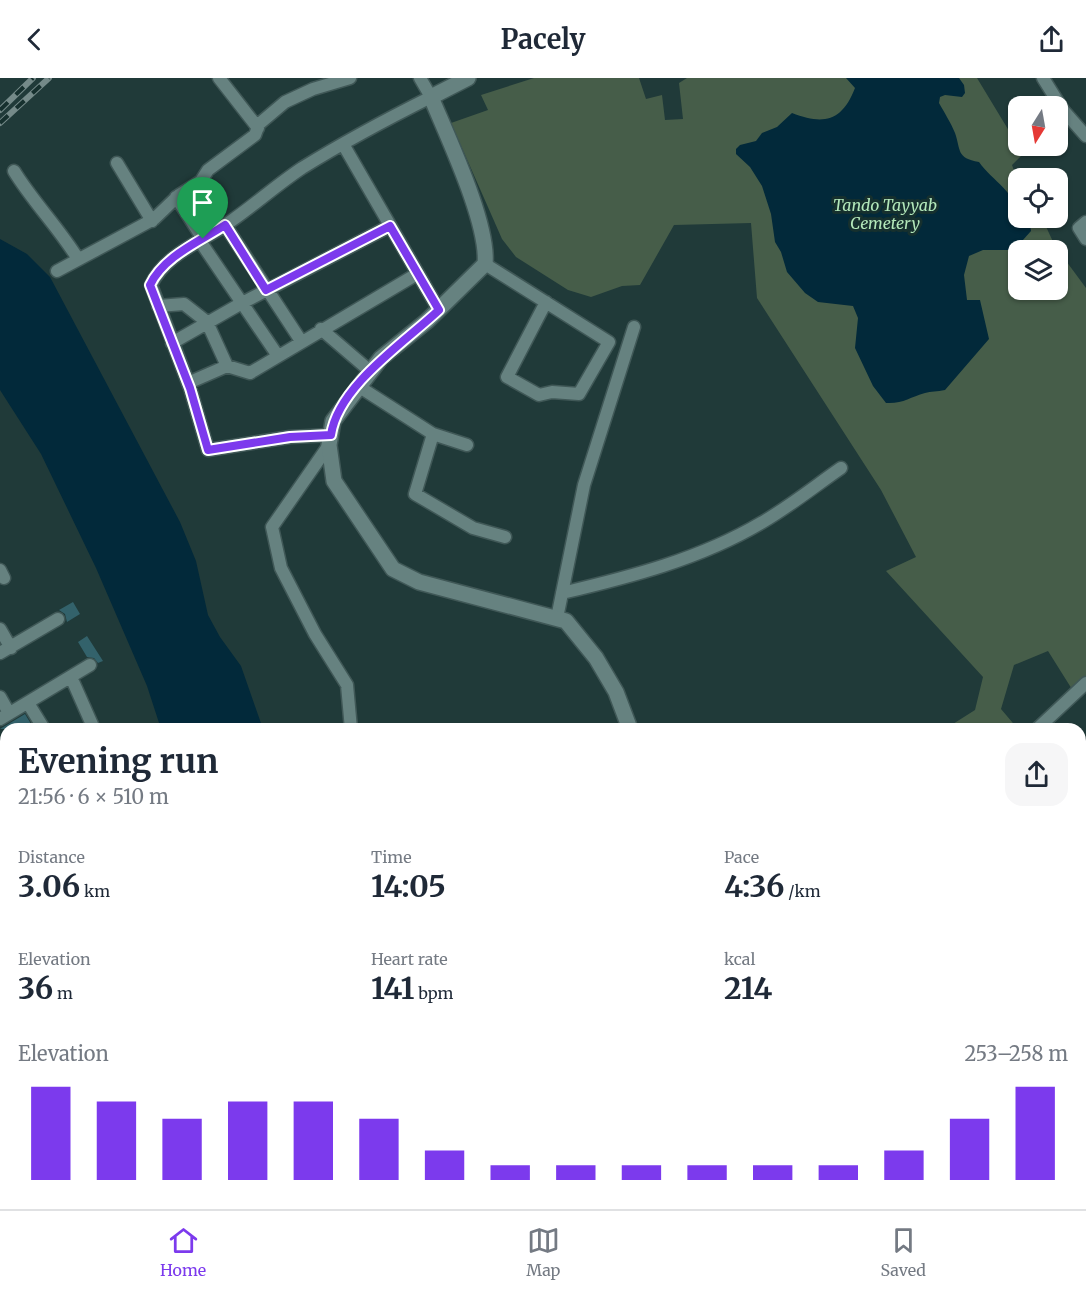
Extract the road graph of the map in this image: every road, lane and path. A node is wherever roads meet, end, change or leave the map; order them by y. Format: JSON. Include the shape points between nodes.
{"nodes":[{"id":1,"x":219,"y":78,"type":"edge"},
{"id":2,"x":350,"y":78,"type":"edge"},
{"id":3,"x":420,"y":78,"type":"edge"},
{"id":4,"x":468,"y":78,"type":"edge"},
{"id":5,"x":1043,"y":78,"type":"edge"},
{"id":6,"x":431,"y":97,"type":"junction"},
{"id":7,"x":258,"y":128,"type":"junction"},
{"id":8,"x":1086,"y":136,"type":"edge"},
{"id":9,"x":343,"y":144,"type":"junction"},
{"id":10,"x":117,"y":163,"type":"dead end"},
{"id":11,"x":14,"y":171,"type":"dead end"},
{"id":12,"x":176,"y":198,"type":"junction"},
{"id":13,"x":152,"y":221,"type":"junction"},
{"id":14,"x":1086,"y":222,"type":"edge"},
{"id":15,"x":225,"y":225,"type":"junction"},
{"id":16,"x":390,"y":226,"type":"junction"},
{"id":17,"x":1086,"y":239,"type":"edge"},
{"id":18,"x":202,"y":240,"type":"junction"},
{"id":19,"x":78,"y":259,"type":"junction"},
{"id":20,"x":485,"y":264,"type":"junction"},
{"id":21,"x":57,"y":271,"type":"dead end"},
{"id":22,"x":417,"y":274,"type":"junction"},
{"id":23,"x":266,"y":290,"type":"junction"},
{"id":24,"x":546,"y":302,"type":"junction"},
{"id":25,"x":242,"y":303,"type":"junction"},
{"id":26,"x":158,"y":306,"type":"junction"},
{"id":27,"x":439,"y":310,"type":"junction"},
{"id":28,"x":207,"y":322,"type":"junction"},
{"id":29,"x":634,"y":327,"type":"dead end"},
{"id":30,"x":321,"y":329,"type":"junction"},
{"id":31,"x":302,"y":341,"type":"junction"},
{"id":32,"x":172,"y":343,"type":"junction"},
{"id":33,"x":278,"y":356,"type":"junction"},
{"id":34,"x":227,"y":366,"type":"junction"},
{"id":35,"x":370,"y":371,"type":"junction"},
{"id":36,"x":188,"y":383,"type":"junction"},
{"id":37,"x":358,"y":386,"type":"junction"},
{"id":38,"x":433,"y":434,"type":"junction"},
{"id":39,"x":330,"y":440,"type":"junction"},
{"id":40,"x":467,"y":445,"type":"dead end"},
{"id":41,"x":841,"y":468,"type":"dead end"},
{"id":42,"x":505,"y":537,"type":"dead end"},
{"id":43,"x":562,"y":593,"type":"junction"},
{"id":44,"x":557,"y":618,"type":"junction"},
{"id":45,"x":58,"y":619,"type":"dead end"},
{"id":46,"x":0,"y":629,"type":"edge"},
{"id":47,"x":5,"y":650,"type":"edge"},
{"id":48,"x":90,"y":666,"type":"dead end"},
{"id":49,"x":71,"y":677,"type":"junction"},
{"id":50,"x":1086,"y":683,"type":"edge"},
{"id":51,"x":0,"y":697,"type":"edge"},
{"id":52,"x":28,"y":703,"type":"junction"},
{"id":53,"x":5,"y":716,"type":"edge"},
{"id":54,"x":40,"y":723,"type":"edge"},
{"id":55,"x":91,"y":723,"type":"edge"},
{"id":56,"x":350,"y":723,"type":"edge"},
{"id":57,"x":628,"y":723,"type":"edge"},
{"id":58,"x":1043,"y":723,"type":"edge"}],
"edges":[{"from":1,"to":7,"type":"street"},
{"from":2,"to":7,"type":"street","via":[[285,102]]},
{"from":3,"to":6,"type":"street"},
{"from":4,"to":6,"type":"street"},
{"from":5,"to":8,"type":"street"},
{"from":6,"to":9,"type":"street"},
{"from":6,"to":20,"type":"street","via":[[466,183],[487,248]]},
{"from":7,"to":12,"type":"street","via":[[255,135]]},
{"from":9,"to":15,"type":"street","via":[[301,169]]},
{"from":9,"to":16,"type":"street"},
{"from":10,"to":13,"type":"street"},
{"from":11,"to":19,"type":"street"},
{"from":12,"to":13,"type":"street"},
{"from":12,"to":18,"type":"street"},
{"from":13,"to":19,"type":"street"},
{"from":14,"to":17,"type":"street","via":[[1079,228]]},
{"from":15,"to":18,"type":"street"},
{"from":15,"to":23,"type":"street"},
{"from":16,"to":22,"type":"street"},
{"from":16,"to":23,"type":"street"},
{"from":18,"to":25,"type":"street"},
{"from":18,"to":26,"type":"street","via":[[157,272],[150,285]]},
{"from":19,"to":21,"type":"street"},
{"from":20,"to":24,"type":"street"},
{"from":20,"to":27,"type":"street"},
{"from":22,"to":27,"type":"street"},
{"from":22,"to":30,"type":"street"},
{"from":23,"to":25,"type":"street"},
{"from":23,"to":31,"type":"street"},
{"from":24,"to":24,"type":"street","via":[[507,377],[539,395],[579,394],[609,342]]},
{"from":25,"to":28,"type":"street"},
{"from":25,"to":33,"type":"street"},
{"from":26,"to":28,"type":"street","via":[[184,304]]},
{"from":26,"to":32,"type":"street"},
{"from":27,"to":35,"type":"street"},
{"from":28,"to":32,"type":"street"},
{"from":28,"to":34,"type":"street"},
{"from":29,"to":43,"type":"street","via":[[584,485]]},
{"from":30,"to":31,"type":"street"},
{"from":30,"to":35,"type":"street"},
{"from":31,"to":33,"type":"street"},
{"from":32,"to":36,"type":"street"},
{"from":33,"to":34,"type":"street","via":[[250,373]]},
{"from":34,"to":36,"type":"street"},
{"from":35,"to":37,"type":"street"},
{"from":36,"to":39,"type":"street","via":[[208,450],[290,437]]},
{"from":37,"to":38,"type":"street"},
{"from":37,"to":39,"type":"street","via":[[333,421]]},
{"from":38,"to":40,"type":"street"},
{"from":38,"to":42,"type":"street","via":[[415,494],[472,528]]},
{"from":39,"to":44,"type":"street","via":[[334,481],[393,569],[419,582]]},
{"from":39,"to":56,"type":"street","via":[[272,527],[282,568],[315,634],[347,685]]},
{"from":41,"to":43,"type":"street","via":[[761,523],[697,554],[632,577]]},
{"from":43,"to":44,"type":"street"},
{"from":44,"to":57,"type":"street","via":[[566,621],[596,658],[616,692]]},
{"from":45,"to":47,"type":"street"},
{"from":46,"to":47,"type":"street"},
{"from":48,"to":49,"type":"street"},
{"from":49,"to":52,"type":"street"},
{"from":49,"to":55,"type":"street"},
{"from":50,"to":58,"type":"street"},
{"from":51,"to":53,"type":"street"},
{"from":52,"to":53,"type":"street"},
{"from":52,"to":54,"type":"street"}]}
